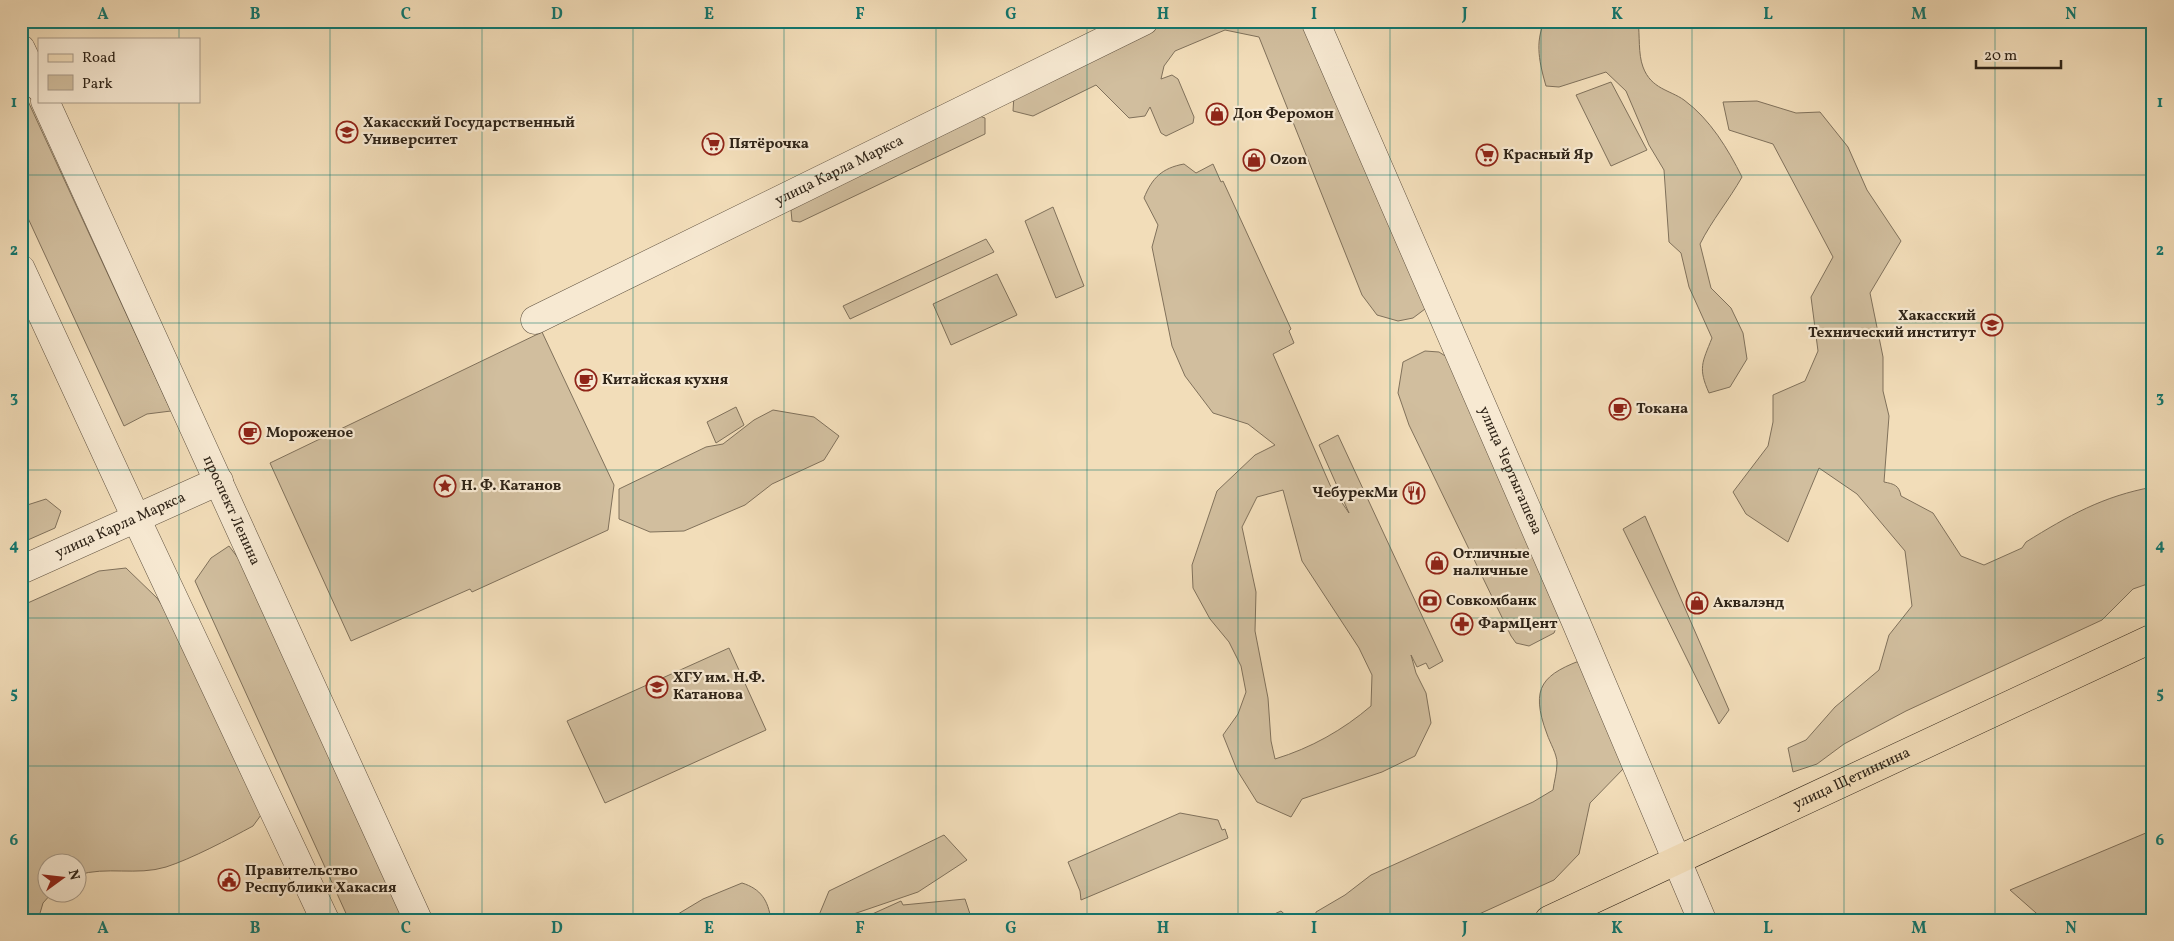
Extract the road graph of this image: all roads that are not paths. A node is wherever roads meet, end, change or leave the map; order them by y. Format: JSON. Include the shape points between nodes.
{"nodes":[{"id":1,"x":1144,"y":21,"type":"edge"},
{"id":2,"x":1316,"y":21,"type":"edge"},
{"id":3,"x":21,"y":49,"type":"edge"},
{"id":4,"x":38,"y":85,"type":"edge"},
{"id":5,"x":45,"y":102,"type":"edge"},
{"id":6,"x":21,"y":269,"type":"edge"},
{"id":7,"x":535,"y":320,"type":"dead end"},
{"id":8,"x":218,"y":481,"type":"junction"},
{"id":9,"x":136,"y":518,"type":"junction"},
{"id":10,"x":21,"y":570,"type":"edge"},
{"id":11,"x":2153,"y":638,"type":"edge"},
{"id":12,"x":1677,"y":858,"type":"junction"},
{"id":13,"x":325,"y":920,"type":"edge"},
{"id":14,"x":418,"y":920,"type":"edge"},
{"id":15,"x":1549,"y":920,"type":"edge"},
{"id":16,"x":1702,"y":920,"type":"edge"}],
"edges":[{"from":1,"to":7,"type":"street","name":"улица Карла Маркса"},
{"from":2,"to":12,"type":"street","name":"улица Чертыгашева"},
{"from":3,"to":4,"type":"street"},
{"from":5,"to":8,"type":"street","name":"проспект Ленина"},
{"from":6,"to":9,"type":"street"},
{"from":8,"to":9,"type":"street","name":"улица Карла Маркса"},
{"from":8,"to":14,"type":"street","name":"проспект Ленина"},
{"from":9,"to":10,"type":"street","name":"улица Карла Маркса"},
{"from":9,"to":13,"type":"street"},
{"from":11,"to":12,"type":"main road","name":"улица Щетинкина"},
{"from":12,"to":15,"type":"main road","name":"улица Щетинкина"},
{"from":12,"to":16,"type":"street","name":"улица Чертыгашева"}]}
